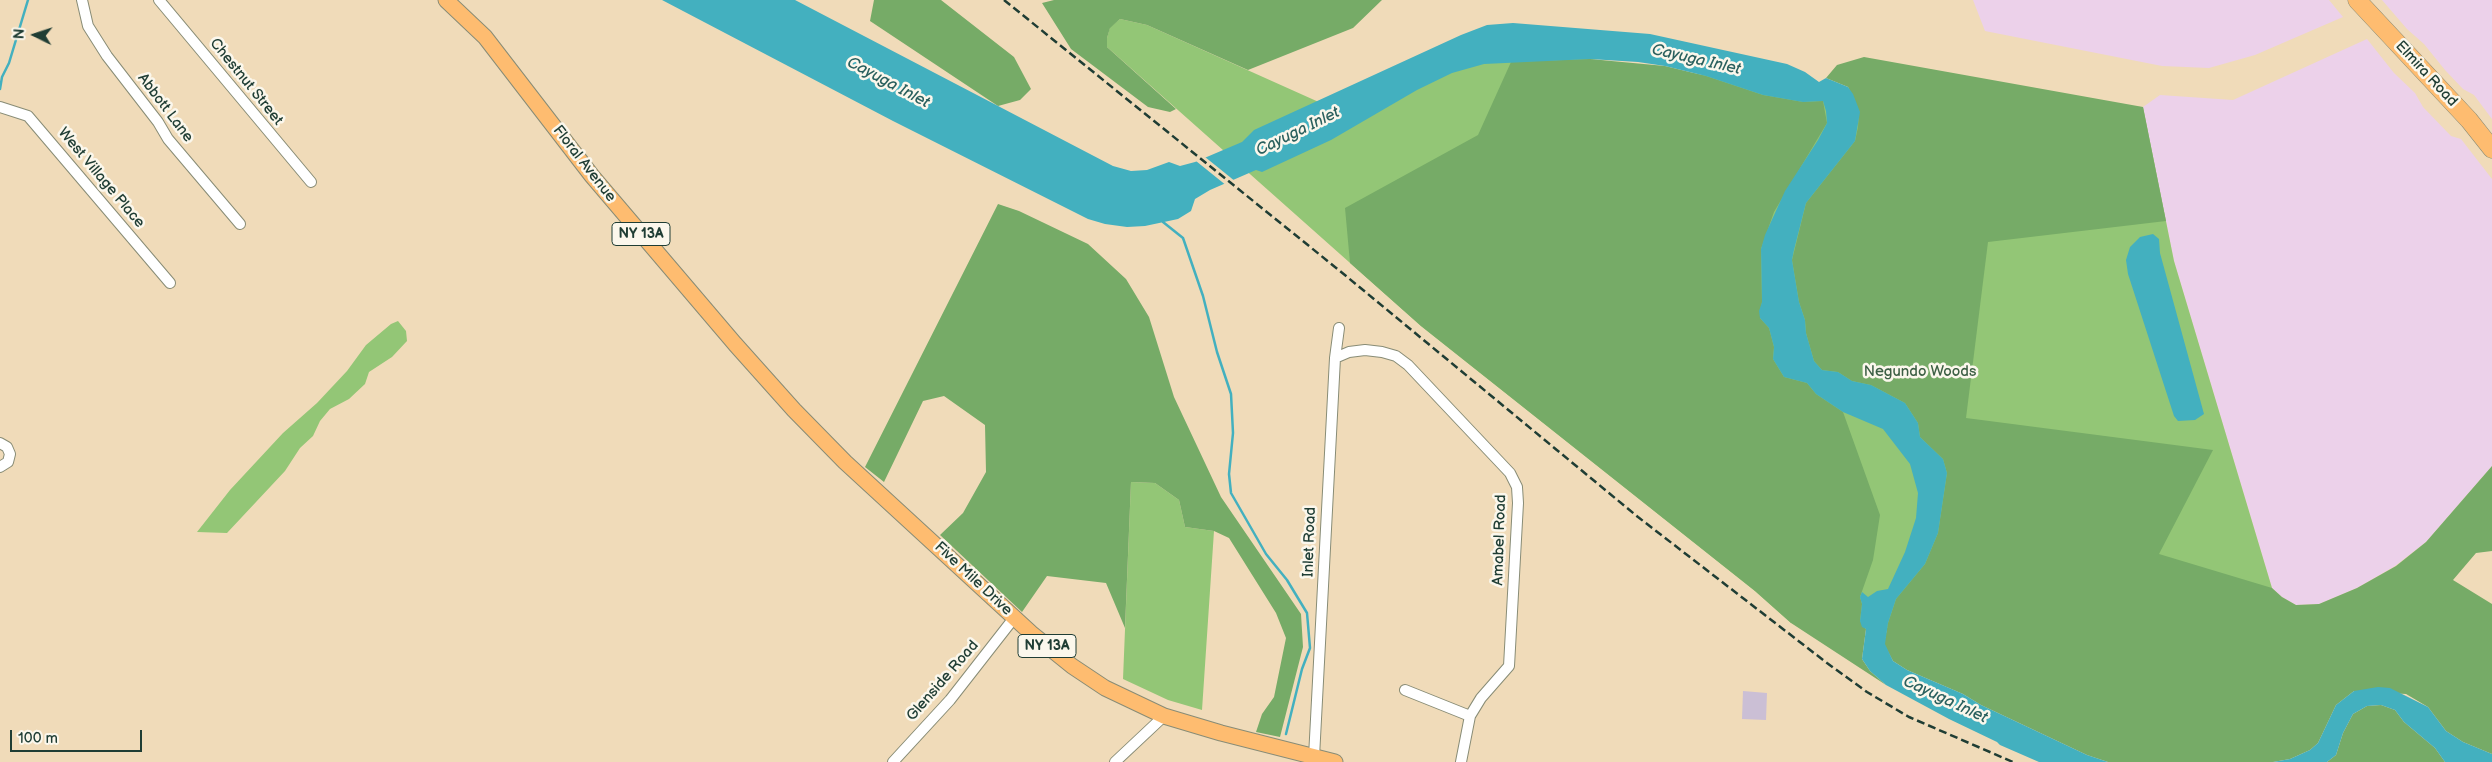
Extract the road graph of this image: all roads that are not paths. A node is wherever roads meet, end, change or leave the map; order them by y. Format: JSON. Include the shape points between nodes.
{"nodes":[{"id":1,"x":82,"y":0,"type":"edge"},
{"id":2,"x":159,"y":0,"type":"edge"},
{"id":3,"x":446,"y":0,"type":"edge"},
{"id":4,"x":2357,"y":0,"type":"edge"},
{"id":5,"x":0,"y":107,"type":"edge"},
{"id":6,"x":2492,"y":149,"type":"edge"},
{"id":7,"x":311,"y":182,"type":"dead end"},
{"id":8,"x":240,"y":224,"type":"dead end"},
{"id":9,"x":170,"y":283,"type":"dead end"},
{"id":10,"x":1339,"y":328,"type":"dead end"},
{"id":11,"x":1335,"y":358,"type":"junction"},
{"id":12,"x":0,"y":443,"type":"edge"},
{"id":13,"x":845,"y":462,"type":"joint"},
{"id":14,"x":0,"y":467,"type":"edge"},
{"id":15,"x":1014,"y":618,"type":"junction"},
{"id":16,"x":1405,"y":690,"type":"dead end"},
{"id":17,"x":1164,"y":716,"type":"junction"},
{"id":18,"x":1470,"y":716,"type":"junction"},
{"id":19,"x":1314,"y":757,"type":"junction"},
{"id":20,"x":893,"y":762,"type":"edge"},
{"id":21,"x":1115,"y":762,"type":"edge"},
{"id":22,"x":1334,"y":762,"type":"edge"},
{"id":23,"x":1460,"y":762,"type":"edge"}],
"edges":[{"from":1,"to":8,"type":"street","name":"Abbott Lane","via":[[88,26],[107,56],[168,139]]},
{"from":2,"to":7,"type":"street","name":"Chestnut Street"},
{"from":3,"to":13,"type":"main road","name":"Floral Avenue","number":"NY 13A","via":[[490,43],[592,176],[735,344]]},
{"from":4,"to":6,"type":"highway","name":"Elmira Road"},
{"from":5,"to":9,"type":"street","name":"West Village Place","via":[[28,116]]},
{"from":10,"to":11,"type":"street","name":"Inlet Road"},
{"from":11,"to":18,"type":"street","name":"Amabel Road","via":[[1365,350],[1396,356],[1408,364],[1510,473],[1517,487],[1509,666]]},
{"from":11,"to":19,"type":"street","name":"Inlet Road"},
{"from":12,"to":14,"type":"street","via":[[10,454],[8,462]]},
{"from":13,"to":15,"type":"main road","name":"Five Mile Drive","number":"NY 13A"},
{"from":15,"to":17,"type":"main road","name":"Five Mile Drive","number":"NY 13A","via":[[1072,666],[1105,688]]},
{"from":15,"to":20,"type":"street","name":"Glenside Road","via":[[950,700]]},
{"from":16,"to":18,"type":"street"},
{"from":17,"to":19,"type":"main road","name":"Five Mile Drive","number":"NY 13A"},
{"from":17,"to":21,"type":"street"},
{"from":18,"to":23,"type":"street","name":"Amabel Road"},
{"from":19,"to":22,"type":"main road","name":"Five Mile Drive","number":"NY 13A"}]}
